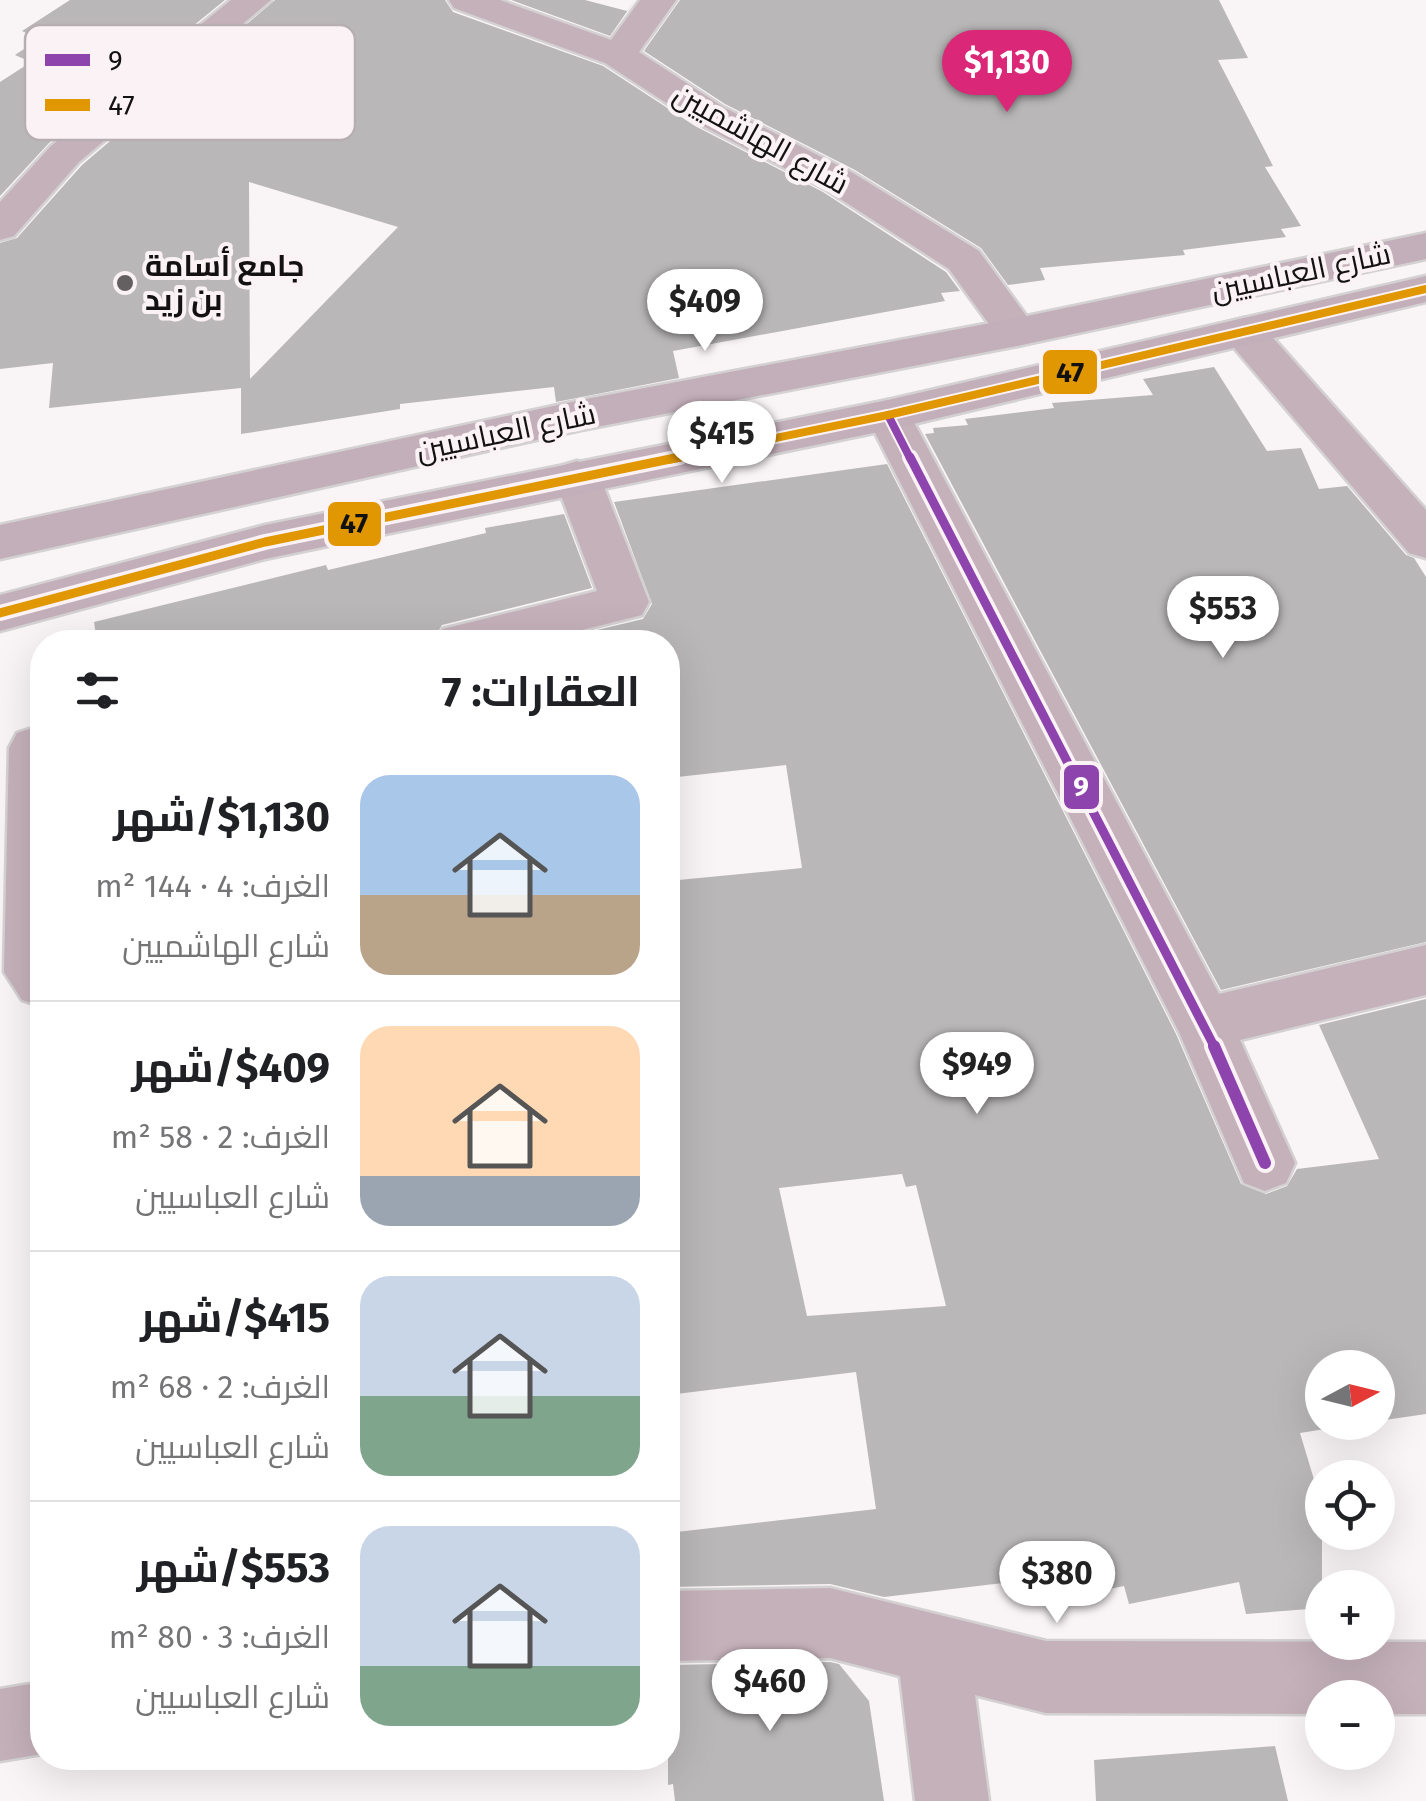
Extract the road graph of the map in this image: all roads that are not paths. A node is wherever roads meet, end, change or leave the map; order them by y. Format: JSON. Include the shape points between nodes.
{"nodes":[{"id":1,"x":253,"y":0,"type":"edge"},
{"id":2,"x":466,"y":0,"type":"edge"},
{"id":3,"x":658,"y":0,"type":"edge"},
{"id":4,"x":222,"y":25,"type":"edge"},
{"id":5,"x":618,"y":55,"type":"junction"},
{"id":6,"x":82,"y":140,"type":"edge"},
{"id":7,"x":0,"y":227,"type":"edge"},
{"id":8,"x":1426,"y":246,"type":"edge"},
{"id":9,"x":1426,"y":289,"type":"edge"},
{"id":10,"x":1017,"y":332,"type":"junction"},
{"id":11,"x":1244,"y":332,"type":"junction"},
{"id":12,"x":888,"y":414,"type":"junction"},
{"id":13,"x":577,"y":477,"type":"junction"},
{"id":14,"x":1426,"y":541,"type":"edge"},
{"id":15,"x":0,"y":542,"type":"edge"},
{"id":16,"x":0,"y":612,"type":"edge"},
{"id":17,"x":510,"y":630,"type":"edge"},
{"id":18,"x":26,"y":750,"type":"edge"},
{"id":19,"x":1426,"y":970,"type":"edge"},
{"id":20,"x":25,"y":981,"type":"edge"},
{"id":21,"x":1204,"y":1023,"type":"junction"},
{"id":22,"x":1265,"y":1162,"type":"dead end"},
{"id":23,"x":680,"y":1626,"type":"edge"},
{"id":24,"x":933,"y":1648,"type":"junction"},
{"id":25,"x":1426,"y":1678,"type":"edge"},
{"id":26,"x":30,"y":1720,"type":"edge"},
{"id":27,"x":0,"y":1725,"type":"edge"},
{"id":28,"x":952,"y":1801,"type":"edge"}],
"edges":[{"from":1,"to":4,"type":"street"},
{"from":2,"to":5,"type":"street","name":"شارع الهاشميين"},
{"from":3,"to":5,"type":"street"},
{"from":5,"to":10,"type":"street","name":"شارع الهاشميين","via":[[964,260]]},
{"from":6,"to":7,"type":"street"},
{"from":8,"to":10,"type":"main road","name":"شارع العباسيين"},
{"from":9,"to":11,"type":"main road","name":"شارع العباسيين"},
{"from":10,"to":15,"type":"main road","name":"شارع العباسيين","via":[[581,415]]},
{"from":11,"to":12,"type":"main road","name":"شارع العباسيين"},
{"from":11,"to":14,"type":"street"},
{"from":12,"to":13,"type":"main road","name":"شارع العباسيين"},
{"from":12,"to":21,"type":"street"},
{"from":13,"to":16,"type":"main road","name":"شارع العباسيين","via":[[265,542]]},
{"from":13,"to":17,"type":"street","via":[[625,602]]},
{"from":18,"to":20,"type":"street"},
{"from":19,"to":21,"type":"street"},
{"from":21,"to":22,"type":"street"},
{"from":23,"to":24,"type":"street","via":[[830,1624]]},
{"from":24,"to":25,"type":"street","via":[[1046,1677]]},
{"from":24,"to":28,"type":"street"},
{"from":26,"to":27,"type":"street"}]}
